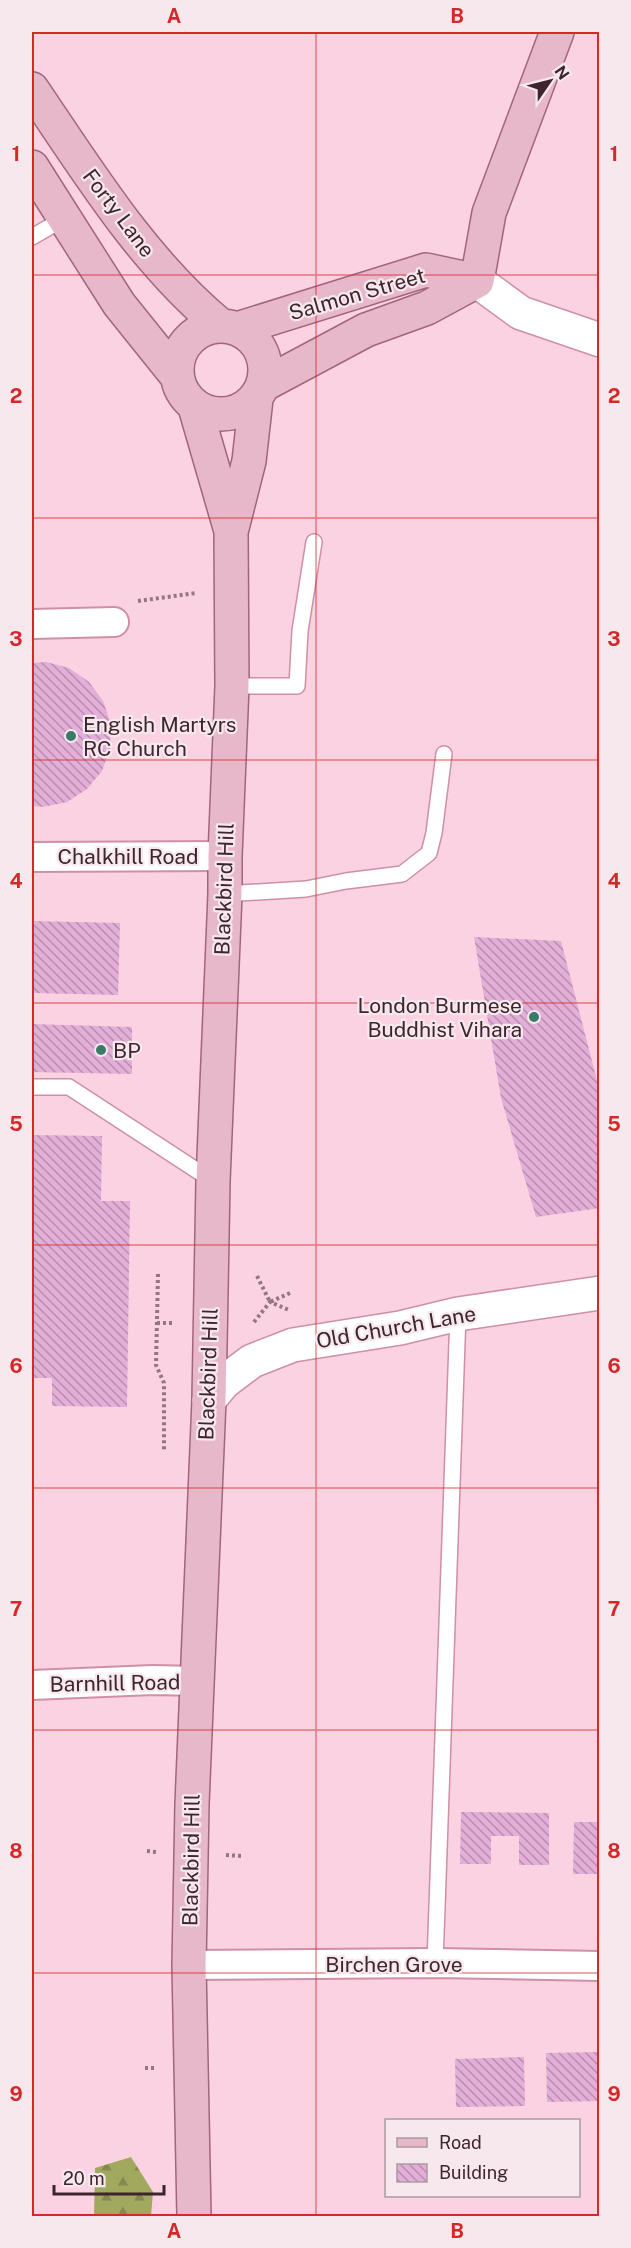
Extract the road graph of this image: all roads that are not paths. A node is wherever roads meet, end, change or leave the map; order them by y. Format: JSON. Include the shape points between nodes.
{"nodes":[{"id":1,"x":557,"y":32,"type":"edge"},
{"id":2,"x":32,"y":89,"type":"edge"},
{"id":3,"x":32,"y":167,"type":"edge"},
{"id":4,"x":65,"y":218,"type":"junction"},
{"id":5,"x":32,"y":237,"type":"edge"},
{"id":6,"x":477,"y":281,"type":"junction"},
{"id":7,"x":229,"y":327,"type":"junction"},
{"id":8,"x":600,"y":340,"type":"edge"},
{"id":9,"x":176,"y":375,"type":"junction"},
{"id":10,"x":260,"y":392,"type":"junction"},
{"id":11,"x":195,"y":407,"type":"junction"},
{"id":12,"x":231,"y":532,"type":"junction"},
{"id":13,"x":314,"y":542,"type":"dead end"},
{"id":14,"x":114,"y":622,"type":"road end"},
{"id":15,"x":32,"y":624,"type":"edge"},
{"id":16,"x":232,"y":686,"type":"junction"},
{"id":17,"x":444,"y":753,"type":"dead end"},
{"id":18,"x":225,"y":856,"type":"junction"},
{"id":19,"x":32,"y":857,"type":"edge"},
{"id":20,"x":225,"y":894,"type":"junction"},
{"id":21,"x":32,"y":1087,"type":"edge"},
{"id":22,"x":213,"y":1181,"type":"junction"},
{"id":23,"x":600,"y":1293,"type":"edge"},
{"id":24,"x":458,"y":1314,"type":"junction"},
{"id":25,"x":209,"y":1400,"type":"junction"},
{"id":26,"x":198,"y":1682,"type":"junction"},
{"id":27,"x":32,"y":1685,"type":"edge"},
{"id":28,"x":435,"y":1963,"type":"junction"},
{"id":29,"x":189,"y":1965,"type":"junction"},
{"id":30,"x":600,"y":1966,"type":"edge"},
{"id":31,"x":194,"y":2217,"type":"edge"}],
"edges":[{"from":1,"to":6,"type":"main road","via":[[489,213]]},
{"from":2,"to":7,"type":"main road","name":"Forty Lane","via":[[95,184],[148,254],[197,306]]},
{"from":3,"to":4,"type":"main road","name":"Forty Lane"},
{"from":4,"to":5,"type":"lane"},
{"from":4,"to":9,"type":"main road","name":"Forty Lane","via":[[119,304]]},
{"from":6,"to":7,"type":"main road","name":"Salmon Street","via":[[426,270]]},
{"from":6,"to":8,"type":"main road","via":[[521,313]]},
{"from":6,"to":10,"type":"main road","name":"Salmon Street","via":[[426,308],[366,330]]},
{"from":7,"to":9,"type":"main road","via":[[203,329],[189,339],[178,356]]},
{"from":7,"to":10,"type":"main road","via":[[252,339],[262,353],[266,369]]},
{"from":9,"to":11,"type":"main road","via":[[182,393]]},
{"from":10,"to":11,"type":"main road","via":[[243,409],[229,414],[212,415]]},
{"from":10,"to":12,"type":"main road","name":"Blackbird Hill","via":[[249,460]]},
{"from":11,"to":12,"type":"main road","name":"Blackbird Hill"},
{"from":12,"to":16,"type":"main road","name":"Blackbird Hill"},
{"from":13,"to":16,"type":"lane","via":[[300,631],[297,686]]},
{"from":14,"to":15,"type":"street"},
{"from":16,"to":18,"type":"main road","name":"Blackbird Hill"},
{"from":17,"to":20,"type":"lane","via":[[429,853],[402,874],[306,889]]},
{"from":18,"to":19,"type":"street","name":"Chalkhill Road"},
{"from":18,"to":20,"type":"main road","name":"Blackbird Hill"},
{"from":20,"to":22,"type":"main road","name":"Blackbird Hill"},
{"from":21,"to":22,"type":"lane","via":[[69,1087]]},
{"from":22,"to":25,"type":"main road","name":"Blackbird Hill"},
{"from":23,"to":24,"type":"main road","name":"Old Church Lane"},
{"from":24,"to":25,"type":"main road","name":"Old Church Lane","via":[[275,1351],[240,1369]]},
{"from":24,"to":28,"type":"lane"},
{"from":25,"to":26,"type":"main road","name":"Blackbird Hill"},
{"from":26,"to":27,"type":"street","name":"Barnhill Road"},
{"from":26,"to":29,"type":"main road","name":"Blackbird Hill"},
{"from":28,"to":29,"type":"street","name":"Birchen Grove"},
{"from":28,"to":30,"type":"street","name":"Birchen Grove"},
{"from":29,"to":31,"type":"main road","name":"Blackbird Hill"}]}
